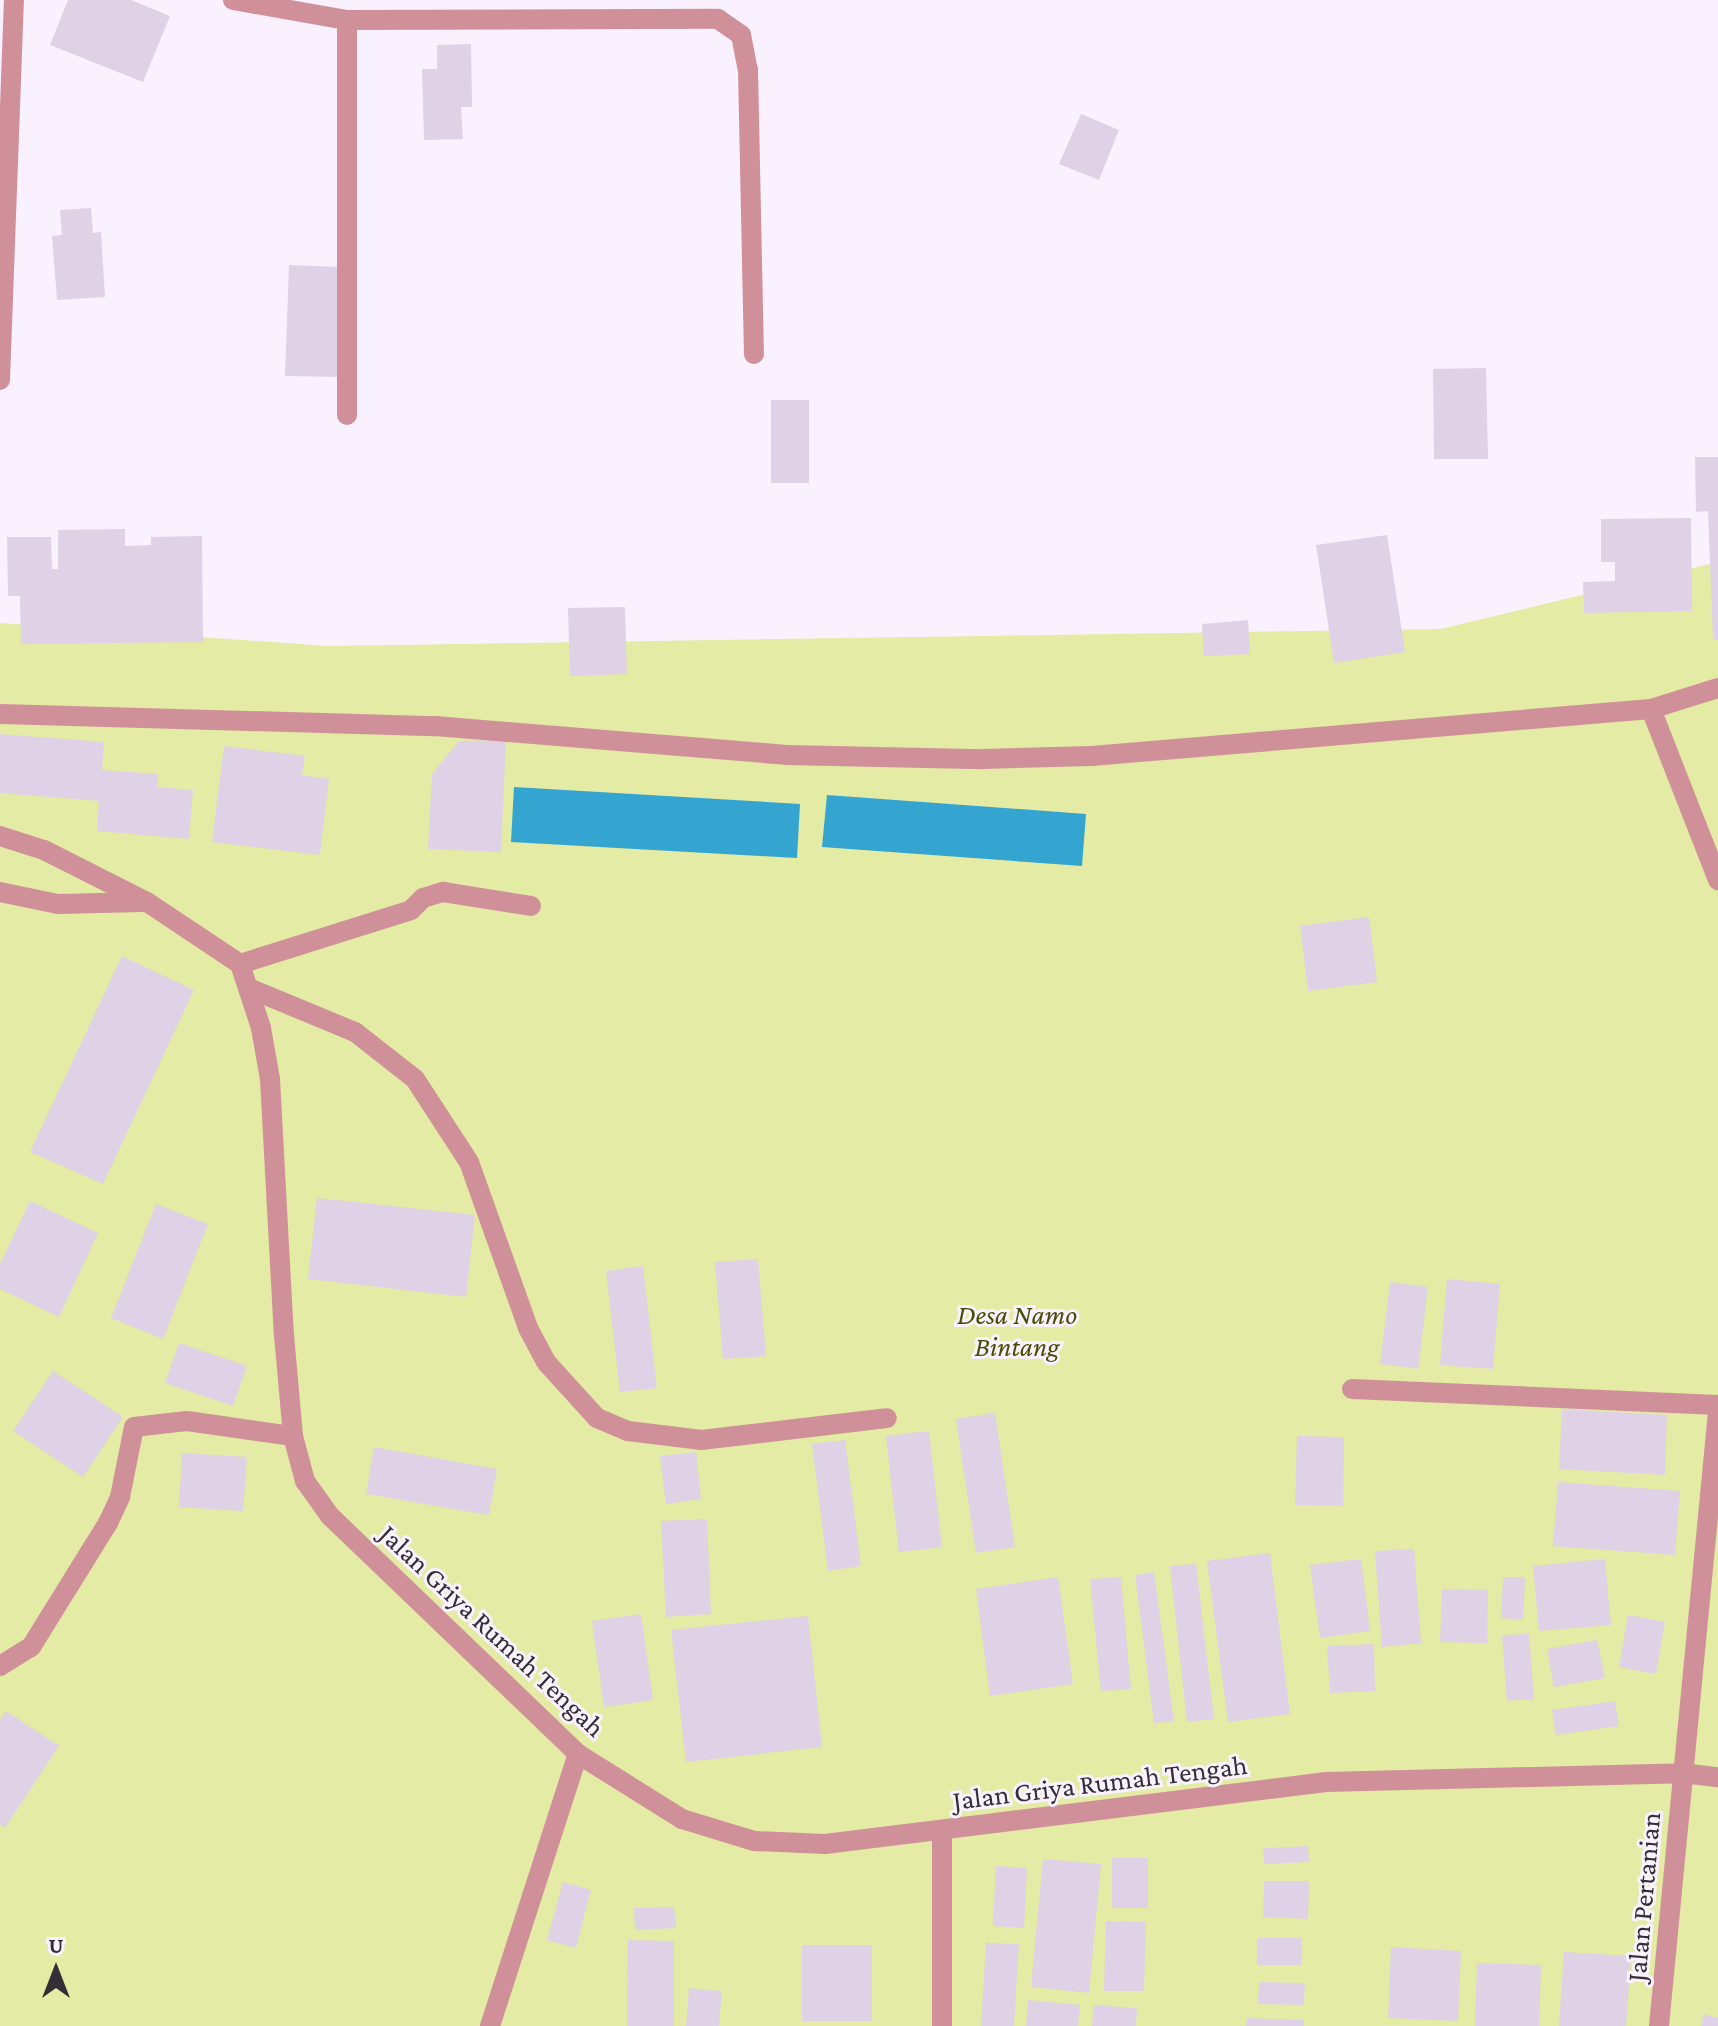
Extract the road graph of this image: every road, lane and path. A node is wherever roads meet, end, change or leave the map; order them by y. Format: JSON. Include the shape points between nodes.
{"nodes":[{"id":1,"x":14,"y":0,"type":"edge"},
{"id":2,"x":233,"y":0,"type":"edge"},
{"id":3,"x":347,"y":20,"type":"junction"},
{"id":4,"x":754,"y":354,"type":"dead end"},
{"id":5,"x":0,"y":380,"type":"edge"},
{"id":6,"x":347,"y":415,"type":"dead end"},
{"id":7,"x":1718,"y":688,"type":"edge"},
{"id":8,"x":1651,"y":709,"type":"junction"},
{"id":9,"x":0,"y":714,"type":"edge"},
{"id":10,"x":0,"y":836,"type":"edge"},
{"id":11,"x":1718,"y":880,"type":"edge"},
{"id":12,"x":0,"y":892,"type":"edge"},
{"id":13,"x":147,"y":902,"type":"junction"},
{"id":14,"x":531,"y":906,"type":"dead end"},
{"id":15,"x":240,"y":964,"type":"junction"},
{"id":16,"x":251,"y":989,"type":"junction"},
{"id":17,"x":1352,"y":1389,"type":"dead end"},
{"id":18,"x":1718,"y":1405,"type":"edge"},
{"id":19,"x":1718,"y":1412,"type":"edge"},
{"id":20,"x":887,"y":1418,"type":"dead end"},
{"id":21,"x":293,"y":1436,"type":"junction"},
{"id":22,"x":0,"y":1666,"type":"edge"},
{"id":23,"x":578,"y":1754,"type":"junction"},
{"id":24,"x":1683,"y":1773,"type":"junction"},
{"id":25,"x":1718,"y":1777,"type":"edge"},
{"id":26,"x":942,"y":1831,"type":"junction"},
{"id":27,"x":490,"y":2026,"type":"edge"},
{"id":28,"x":942,"y":2026,"type":"edge"},
{"id":29,"x":1659,"y":2026,"type":"edge"}],
"edges":[{"from":1,"to":5,"type":"street"},
{"from":2,"to":3,"type":"street"},
{"from":3,"to":4,"type":"street","via":[[718,19],[741,35],[748,70]]},
{"from":3,"to":6,"type":"street"},
{"from":7,"to":8,"type":"street"},
{"from":8,"to":9,"type":"street","via":[[1121,754],[984,759],[786,755],[435,726]]},
{"from":8,"to":11,"type":"street"},
{"from":10,"to":13,"type":"street","via":[[44,850]]},
{"from":12,"to":13,"type":"street","via":[[58,904]]},
{"from":13,"to":15,"type":"street"},
{"from":14,"to":15,"type":"street","via":[[443,892],[423,898],[411,910]]},
{"from":15,"to":16,"type":"street","name":"Jalan Griya Rumah Tengah"},
{"from":16,"to":20,"type":"street","via":[[355,1032],[415,1079],[469,1162],[528,1328],[546,1362],[597,1418],[628,1431],[701,1440]]},
{"from":16,"to":21,"type":"street","name":"Jalan Griya Rumah Tengah","via":[[276,1129]]},
{"from":17,"to":18,"type":"street"},
{"from":19,"to":24,"type":"street","name":"Jalan Pertanian"},
{"from":21,"to":22,"type":"street","via":[[187,1421],[134,1427],[120,1497],[108,1523],[31,1647]]},
{"from":21,"to":23,"type":"street","name":"Jalan Griya Rumah Tengah","via":[[305,1481],[330,1516]]},
{"from":23,"to":26,"type":"street","name":"Jalan Griya Rumah Tengah","via":[[682,1819],[754,1841],[825,1844]]},
{"from":23,"to":27,"type":"street"},
{"from":24,"to":25,"type":"street","name":"Jalan Griya Rumah Tengah"},
{"from":24,"to":26,"type":"street","name":"Jalan Griya Rumah Tengah","via":[[1326,1782]]},
{"from":24,"to":29,"type":"street","name":"Jalan Pertanian"},
{"from":26,"to":28,"type":"street"}]}
